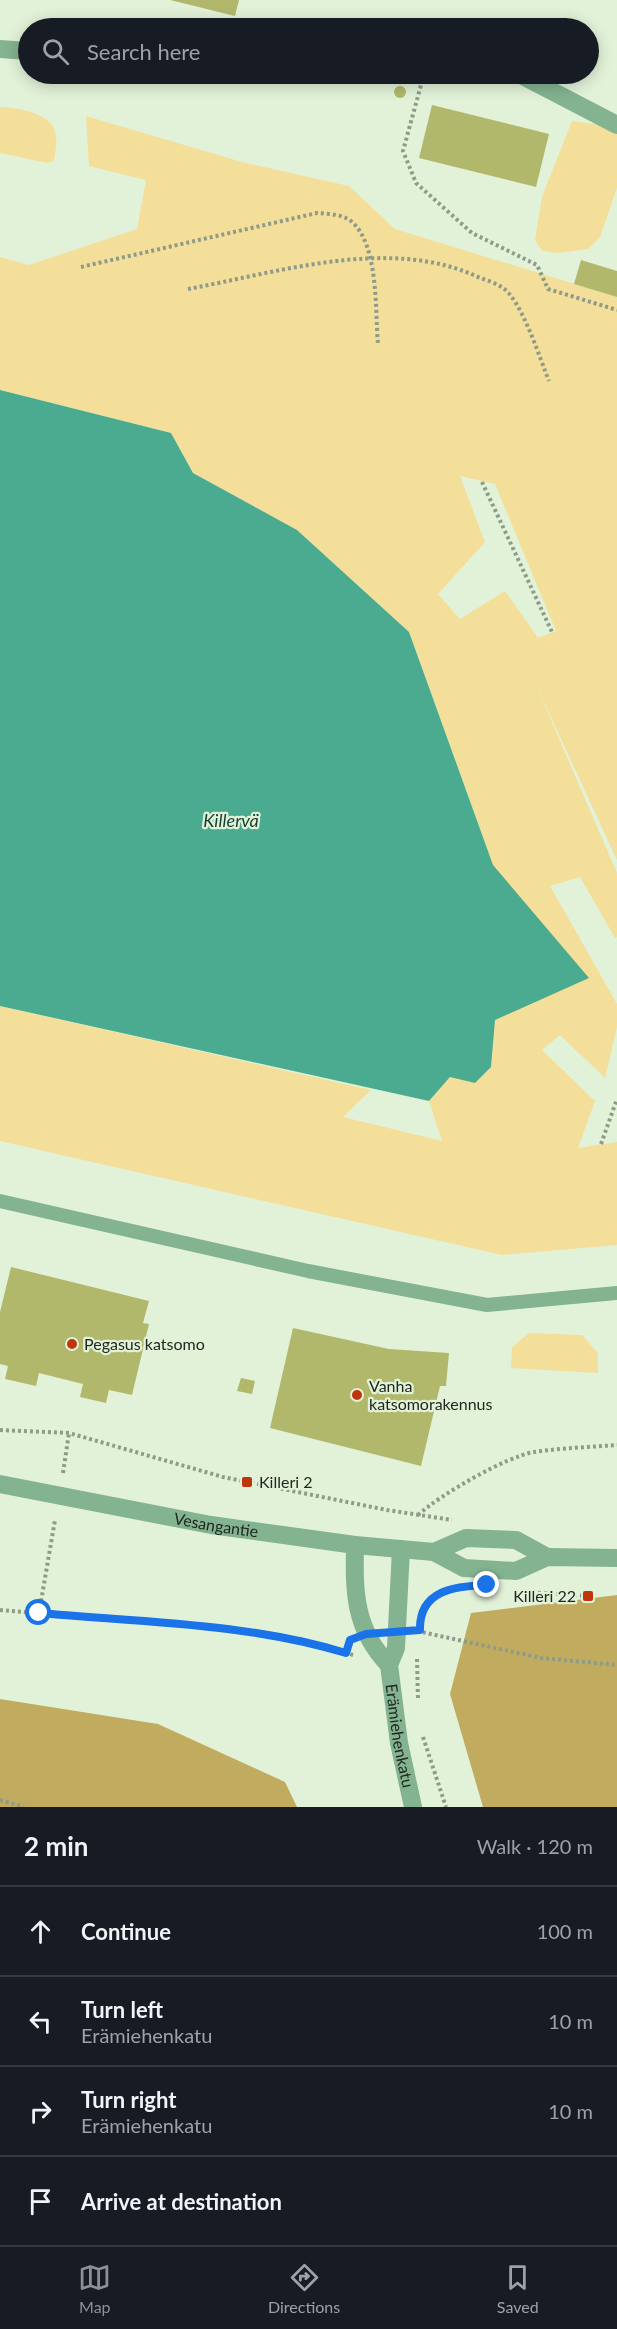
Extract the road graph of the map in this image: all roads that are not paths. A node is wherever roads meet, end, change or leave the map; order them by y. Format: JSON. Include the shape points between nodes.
{"nodes":[{"id":1,"x":0,"y":49,"type":"edge"},
{"id":2,"x":18,"y":50,"type":"edge"},
{"id":3,"x":538,"y":84,"type":"edge"},
{"id":4,"x":617,"y":125,"type":"edge"},
{"id":5,"x":0,"y":1201,"type":"edge"},
{"id":6,"x":617,"y":1293,"type":"edge"},
{"id":7,"x":0,"y":1484,"type":"edge"},
{"id":8,"x":355,"y":1545,"type":"junction"},
{"id":9,"x":401,"y":1549,"type":"junction"},
{"id":10,"x":434,"y":1552,"type":"junction"},
{"id":11,"x":547,"y":1557,"type":"junction"},
{"id":12,"x":617,"y":1558,"type":"edge"},
{"id":13,"x":389,"y":1665,"type":"junction"},
{"id":14,"x":413,"y":1807,"type":"edge"}],
"edges":[{"from":1,"to":2,"type":"street"},
{"from":3,"to":4,"type":"street"},
{"from":5,"to":6,"type":"lane","via":[[308,1271],[487,1305]]},
{"from":7,"to":8,"type":"street","name":"Vesangantie","via":[[211,1525]]},
{"from":8,"to":9,"type":"street","name":"Vesangantie"},
{"from":8,"to":13,"type":"street","name":"Erämiehenkatu","via":[[354,1593],[366,1634],[374,1650]]},
{"from":9,"to":10,"type":"street","name":"Vesangantie"},
{"from":9,"to":13,"type":"street","name":"Erämiehenkatu","via":[[396,1648]]},
{"from":10,"to":11,"type":"street","name":"Vesangantie","via":[[464,1568],[516,1571]]},
{"from":10,"to":11,"type":"street","name":"Vesangantie","via":[[466,1538],[516,1540]]},
{"from":11,"to":12,"type":"street","name":"Vesangantie"},
{"from":13,"to":14,"type":"street","name":"Erämiehenkatu","via":[[399,1743]]}]}
